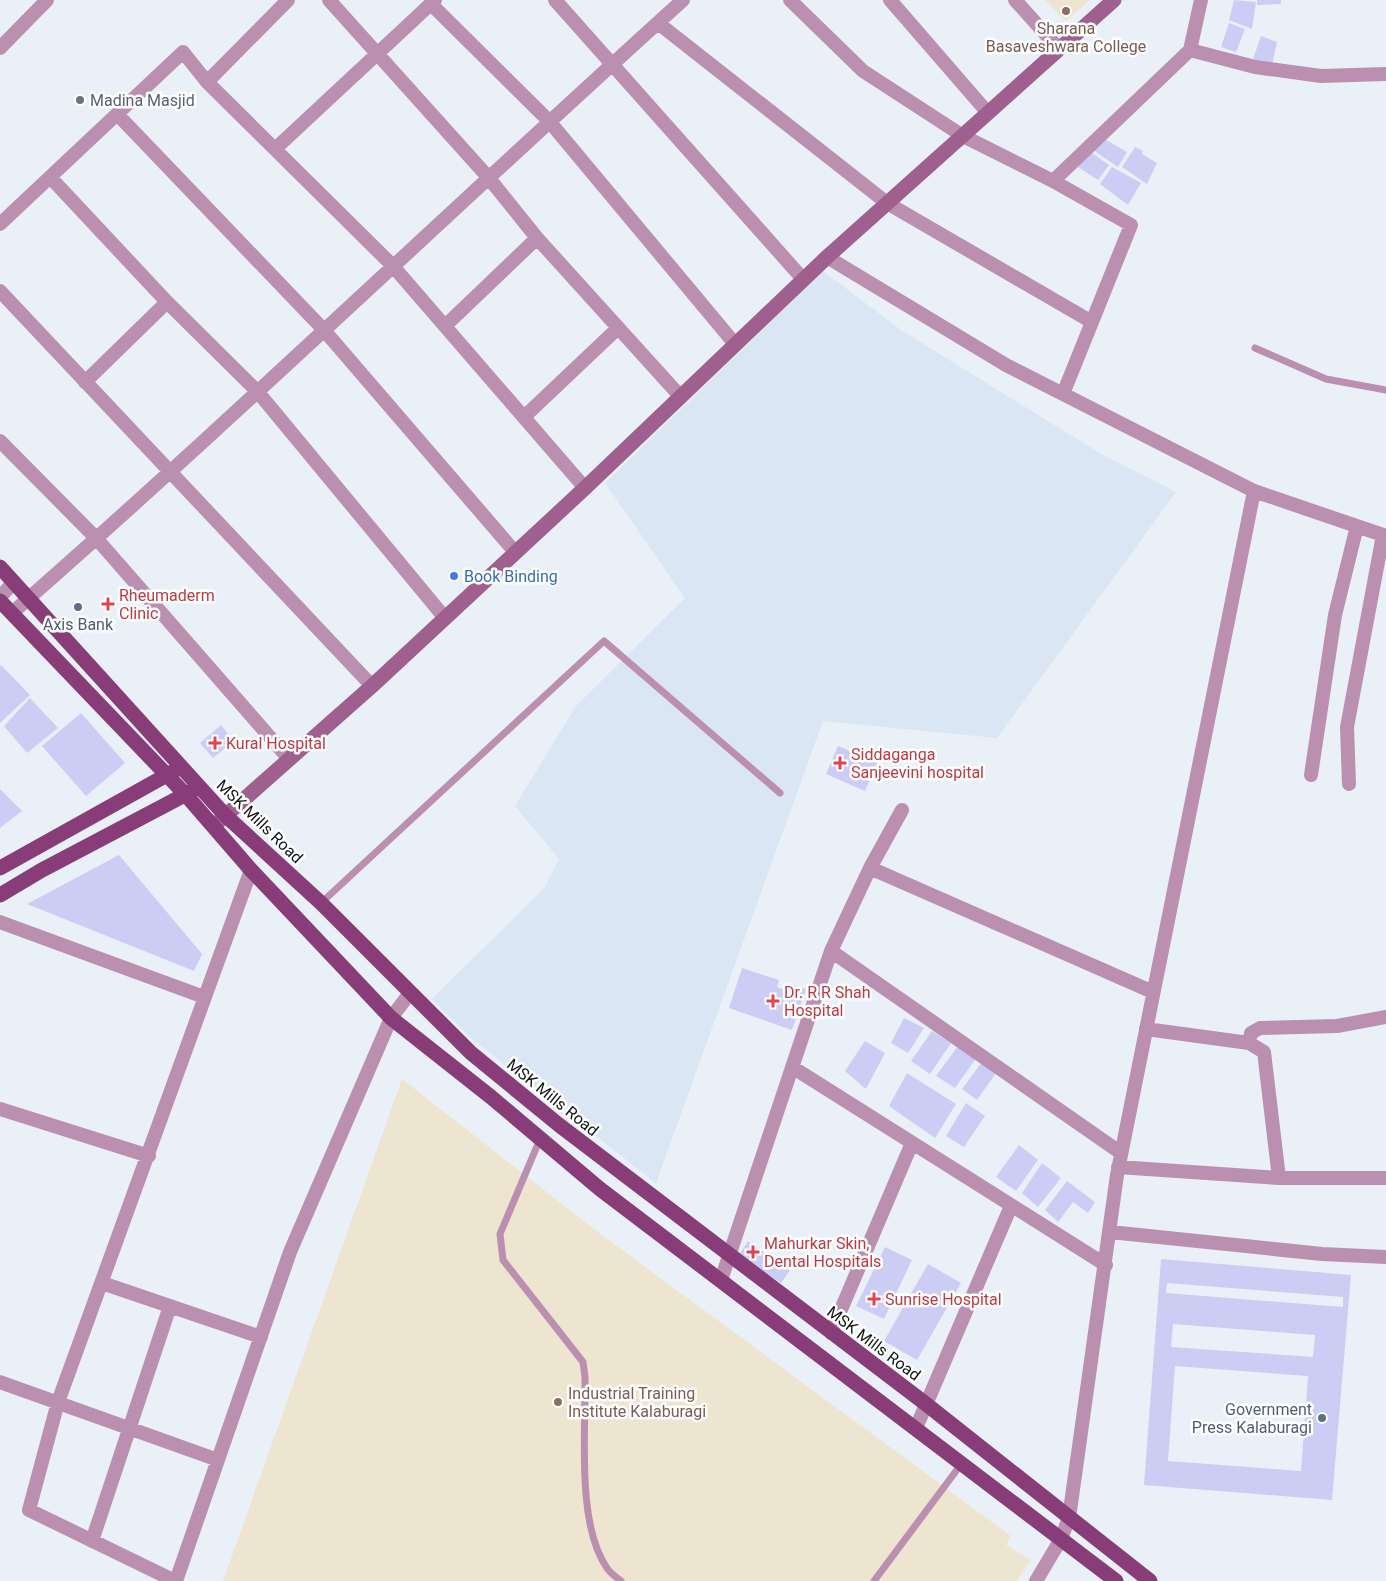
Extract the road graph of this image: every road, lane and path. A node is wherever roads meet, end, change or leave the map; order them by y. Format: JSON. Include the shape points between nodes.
{"nodes":[{"id":1,"x":47,"y":0,"type":"edge"},
{"id":2,"x":288,"y":0,"type":"edge"},
{"id":3,"x":329,"y":0,"type":"edge"},
{"id":4,"x":556,"y":0,"type":"edge"},
{"id":5,"x":683,"y":0,"type":"edge"},
{"id":6,"x":790,"y":0,"type":"edge"},
{"id":7,"x":890,"y":0,"type":"edge"},
{"id":8,"x":1015,"y":0,"type":"edge"},
{"id":9,"x":1114,"y":0,"type":"edge"},
{"id":10,"x":1201,"y":0,"type":"edge"},
{"id":11,"x":433,"y":2,"type":"edge"},
{"id":12,"x":658,"y":23,"type":"junction"},
{"id":13,"x":0,"y":48,"type":"edge"},
{"id":14,"x":1059,"y":49,"type":"junction"},
{"id":15,"x":1190,"y":50,"type":"junction"},
{"id":16,"x":379,"y":55,"type":"junction"},
{"id":17,"x":612,"y":63,"type":"junction"},
{"id":18,"x":1386,"y":74,"type":"edge"},
{"id":19,"x":207,"y":82,"type":"junction"},
{"id":20,"x":988,"y":113,"type":"junction"},
{"id":21,"x":117,"y":114,"type":"junction"},
{"id":22,"x":549,"y":121,"type":"junction"},
{"id":23,"x":963,"y":136,"type":"junction"},
{"id":24,"x":275,"y":149,"type":"junction"},
{"id":25,"x":50,"y":177,"type":"junction"},
{"id":26,"x":488,"y":177,"type":"junction"},
{"id":27,"x":1053,"y":182,"type":"junction"},
{"id":28,"x":887,"y":203,"type":"junction"},
{"id":29,"x":0,"y":224,"type":"edge"},
{"id":30,"x":537,"y":238,"type":"junction"},
{"id":31,"x":827,"y":257,"type":"junction"},
{"id":32,"x":392,"y":265,"type":"junction"},
{"id":33,"x":803,"y":279,"type":"junction"},
{"id":34,"x":0,"y":290,"type":"edge"},
{"id":35,"x":167,"y":302,"type":"junction"},
{"id":36,"x":1092,"y":322,"type":"junction"},
{"id":37,"x":445,"y":326,"type":"junction"},
{"id":38,"x":618,"y":328,"type":"junction"},
{"id":39,"x":323,"y":329,"type":"junction"},
{"id":40,"x":735,"y":344,"type":"junction"},
{"id":41,"x":1255,"y":348,"type":"dead end"},
{"id":42,"x":85,"y":382,"type":"junction"},
{"id":43,"x":1386,"y":390,"type":"edge"},
{"id":44,"x":257,"y":391,"type":"junction"},
{"id":45,"x":1063,"y":394,"type":"junction"},
{"id":46,"x":680,"y":396,"type":"junction"},
{"id":47,"x":524,"y":417,"type":"junction"},
{"id":48,"x":0,"y":441,"type":"edge"},
{"id":49,"x":170,"y":472,"type":"junction"},
{"id":50,"x":585,"y":488,"type":"junction"},
{"id":51,"x":1254,"y":491,"type":"junction"},
{"id":52,"x":1357,"y":526,"type":"junction"},
{"id":53,"x":1385,"y":536,"type":"edge"},
{"id":54,"x":96,"y":538,"type":"junction"},
{"id":55,"x":515,"y":552,"type":"junction"},
{"id":56,"x":0,"y":568,"type":"edge"},
{"id":57,"x":14,"y":582,"type":"junction"},
{"id":58,"x":0,"y":597,"type":"edge"},
{"id":59,"x":28,"y":598,"type":"junction"},
{"id":60,"x":0,"y":600,"type":"edge"},
{"id":61,"x":12,"y":612,"type":"junction"},
{"id":62,"x":445,"y":618,"type":"junction"},
{"id":63,"x":372,"y":686,"type":"junction"},
{"id":64,"x":289,"y":759,"type":"junction"},
{"id":65,"x":181,"y":767,"type":"junction"},
{"id":66,"x":166,"y":776,"type":"junction"},
{"id":67,"x":1311,"y":776,"type":"dead end"},
{"id":68,"x":1349,"y":784,"type":"dead end"},
{"id":69,"x":200,"y":787,"type":"junction"},
{"id":70,"x":780,"y":793,"type":"dead end"},
{"id":71,"x":186,"y":794,"type":"junction"},
{"id":72,"x":902,"y":810,"type":"dead end"},
{"id":73,"x":225,"y":815,"type":"junction"},
{"id":74,"x":214,"y":827,"type":"junction"},
{"id":75,"x":0,"y":868,"type":"edge"},
{"id":76,"x":870,"y":868,"type":"junction"},
{"id":77,"x":251,"y":870,"type":"junction"},
{"id":78,"x":0,"y":895,"type":"edge"},
{"id":79,"x":321,"y":903,"type":"junction"},
{"id":80,"x":0,"y":922,"type":"edge"},
{"id":81,"x":831,"y":951,"type":"junction"},
{"id":82,"x":1153,"y":992,"type":"junction"},
{"id":83,"x":410,"y":993,"type":"junction"},
{"id":84,"x":204,"y":997,"type":"junction"},
{"id":85,"x":1386,"y":1017,"type":"edge"},
{"id":86,"x":391,"y":1018,"type":"junction"},
{"id":87,"x":1146,"y":1029,"type":"junction"},
{"id":88,"x":1249,"y":1043,"type":"junction"},
{"id":89,"x":792,"y":1067,"type":"junction"},
{"id":90,"x":0,"y":1109,"type":"edge"},
{"id":91,"x":540,"y":1139,"type":"junction"},
{"id":92,"x":912,"y":1143,"type":"junction"},
{"id":93,"x":149,"y":1156,"type":"junction"},
{"id":94,"x":1120,"y":1160,"type":"junction"},
{"id":95,"x":1279,"y":1178,"type":"junction"},
{"id":96,"x":1386,"y":1178,"type":"edge"},
{"id":97,"x":1011,"y":1206,"type":"junction"},
{"id":98,"x":1110,"y":1232,"type":"junction"},
{"id":99,"x":730,"y":1255,"type":"junction"},
{"id":100,"x":1386,"y":1257,"type":"edge"},
{"id":101,"x":1106,"y":1266,"type":"junction"},
{"id":102,"x":721,"y":1280,"type":"junction"},
{"id":103,"x":102,"y":1283,"type":"junction"},
{"id":104,"x":170,"y":1306,"type":"junction"},
{"id":105,"x":831,"y":1333,"type":"junction"},
{"id":106,"x":261,"y":1337,"type":"junction"},
{"id":107,"x":0,"y":1382,"type":"edge"},
{"id":108,"x":58,"y":1402,"type":"junction"},
{"id":109,"x":926,"y":1404,"type":"junction"},
{"id":110,"x":130,"y":1428,"type":"junction"},
{"id":111,"x":916,"y":1428,"type":"junction"},
{"id":112,"x":218,"y":1460,"type":"junction"},
{"id":113,"x":962,"y":1463,"type":"junction"},
{"id":114,"x":1069,"y":1518,"type":"junction"},
{"id":115,"x":1061,"y":1539,"type":"junction"},
{"id":116,"x":92,"y":1540,"type":"junction"},
{"id":117,"x":175,"y":1581,"type":"edge"},
{"id":118,"x":621,"y":1581,"type":"edge"},
{"id":119,"x":874,"y":1581,"type":"edge"},
{"id":120,"x":1036,"y":1581,"type":"edge"},
{"id":121,"x":1116,"y":1581,"type":"edge"},
{"id":122,"x":1150,"y":1581,"type":"edge"}],
"edges":[{"from":1,"to":13,"type":"street"},
{"from":2,"to":19,"type":"street"},
{"from":3,"to":16,"type":"street"},
{"from":4,"to":17,"type":"street"},
{"from":5,"to":12,"type":"street"},
{"from":6,"to":23,"type":"street","via":[[864,71]]},
{"from":7,"to":20,"type":"street"},
{"from":8,"to":14,"type":"street"},
{"from":9,"to":14,"type":"street"},
{"from":10,"to":15,"type":"street"},
{"from":11,"to":16,"type":"street"},
{"from":11,"to":22,"type":"street"},
{"from":12,"to":17,"type":"street"},
{"from":12,"to":28,"type":"street"},
{"from":14,"to":20,"type":"street"},
{"from":15,"to":18,"type":"street","via":[[1255,67],[1321,76]]},
{"from":15,"to":27,"type":"street"},
{"from":16,"to":24,"type":"street"},
{"from":16,"to":26,"type":"street"},
{"from":17,"to":22,"type":"street"},
{"from":17,"to":33,"type":"street"},
{"from":19,"to":21,"type":"street","via":[[183,52]]},
{"from":19,"to":24,"type":"street"},
{"from":20,"to":23,"type":"street"},
{"from":21,"to":25,"type":"street"},
{"from":21,"to":39,"type":"street"},
{"from":22,"to":26,"type":"street"},
{"from":22,"to":40,"type":"street"},
{"from":23,"to":27,"type":"street"},
{"from":23,"to":28,"type":"street"},
{"from":24,"to":32,"type":"street"},
{"from":25,"to":29,"type":"street"},
{"from":25,"to":35,"type":"street"},
{"from":26,"to":30,"type":"street"},
{"from":26,"to":32,"type":"street"},
{"from":27,"to":36,"type":"street","via":[[1130,225]]},
{"from":28,"to":31,"type":"street"},
{"from":28,"to":36,"type":"street"},
{"from":30,"to":37,"type":"street"},
{"from":30,"to":38,"type":"street"},
{"from":31,"to":33,"type":"street"},
{"from":31,"to":45,"type":"street","via":[[1006,364]]},
{"from":32,"to":37,"type":"street"},
{"from":32,"to":39,"type":"street"},
{"from":33,"to":40,"type":"street"},
{"from":34,"to":42,"type":"street"},
{"from":35,"to":42,"type":"street"},
{"from":35,"to":44,"type":"street"},
{"from":36,"to":45,"type":"street"},
{"from":37,"to":47,"type":"street"},
{"from":38,"to":46,"type":"street"},
{"from":38,"to":47,"type":"street"},
{"from":39,"to":44,"type":"street"},
{"from":39,"to":55,"type":"street"},
{"from":40,"to":46,"type":"street"},
{"from":41,"to":43,"type":"lane","via":[[1326,379]]},
{"from":42,"to":49,"type":"street"},
{"from":44,"to":49,"type":"street"},
{"from":44,"to":62,"type":"street"},
{"from":45,"to":51,"type":"street"},
{"from":46,"to":50,"type":"street"},
{"from":47,"to":50,"type":"street"},
{"from":48,"to":54,"type":"street"},
{"from":49,"to":54,"type":"street"},
{"from":49,"to":63,"type":"street"},
{"from":50,"to":55,"type":"street"},
{"from":51,"to":52,"type":"street"},
{"from":51,"to":82,"type":"street"},
{"from":52,"to":53,"type":"street"},
{"from":52,"to":67,"type":"street","via":[[1335,615]]},
{"from":53,"to":68,"type":"street","via":[[1347,727]]},
{"from":54,"to":59,"type":"street"},
{"from":54,"to":64,"type":"street"},
{"from":55,"to":62,"type":"street"},
{"from":56,"to":57,"type":"main road","name":"MSK Mills Road"},
{"from":57,"to":58,"type":"street"},
{"from":57,"to":59,"type":"main road","name":"MSK Mills Road"},
{"from":59,"to":61,"type":"street"},
{"from":59,"to":65,"type":"main road","name":"MSK Mills Road"},
{"from":60,"to":61,"type":"main road"},
{"from":61,"to":66,"type":"main road"},
{"from":62,"to":63,"type":"street"},
{"from":63,"to":64,"type":"street"},
{"from":64,"to":73,"type":"street"},
{"from":65,"to":66,"type":"main road"},
{"from":65,"to":69,"type":"main road","name":"MSK Mills Road"},
{"from":66,"to":71,"type":"main road"},
{"from":66,"to":75,"type":"main road"},
{"from":69,"to":71,"type":"main road"},
{"from":69,"to":73,"type":"main road","name":"MSK Mills Road"},
{"from":70,"to":79,"type":"lane","via":[[604,641]]},
{"from":71,"to":74,"type":"main road"},
{"from":71,"to":78,"type":"main road"},
{"from":72,"to":76,"type":"street"},
{"from":73,"to":74,"type":"street"},
{"from":73,"to":79,"type":"main road","name":"MSK Mills Road"},
{"from":74,"to":77,"type":"main road"},
{"from":76,"to":81,"type":"street"},
{"from":76,"to":82,"type":"street"},
{"from":77,"to":84,"type":"street"},
{"from":77,"to":86,"type":"main road"},
{"from":79,"to":83,"type":"main road","name":"MSK Mills Road"},
{"from":80,"to":84,"type":"street"},
{"from":81,"to":89,"type":"street"},
{"from":81,"to":94,"type":"street"},
{"from":82,"to":87,"type":"street"},
{"from":83,"to":86,"type":"street"},
{"from":83,"to":99,"type":"main road","name":"MSK Mills Road","via":[[478,1059]]},
{"from":84,"to":93,"type":"street"},
{"from":85,"to":88,"type":"street","via":[[1337,1026],[1260,1028],[1251,1033]]},
{"from":86,"to":91,"type":"main road"},
{"from":86,"to":106,"type":"street","via":[[290,1252]]},
{"from":87,"to":88,"type":"street"},
{"from":87,"to":94,"type":"street"},
{"from":88,"to":95,"type":"street","via":[[1264,1052]]},
{"from":89,"to":92,"type":"street"},
{"from":89,"to":99,"type":"street"},
{"from":90,"to":93,"type":"street"},
{"from":91,"to":102,"type":"main road","via":[[600,1189]]},
{"from":91,"to":118,"type":"lane","via":[[500,1234],[500,1247],[503,1260],[583,1362],[586,1376],[588,1512],[597,1550],[608,1569]]},
{"from":92,"to":97,"type":"street"},
{"from":92,"to":105,"type":"street"},
{"from":93,"to":103,"type":"street"},
{"from":94,"to":95,"type":"street"},
{"from":94,"to":98,"type":"street"},
{"from":95,"to":96,"type":"street"},
{"from":97,"to":101,"type":"street"},
{"from":97,"to":109,"type":"street"},
{"from":98,"to":100,"type":"street","via":[[1322,1254]]},
{"from":98,"to":101,"type":"street"},
{"from":99,"to":102,"type":"street"},
{"from":99,"to":105,"type":"main road","name":"MSK Mills Road"},
{"from":101,"to":114,"type":"street"},
{"from":102,"to":111,"type":"main road"},
{"from":103,"to":104,"type":"street"},
{"from":103,"to":108,"type":"street"},
{"from":104,"to":106,"type":"street"},
{"from":104,"to":110,"type":"street"},
{"from":105,"to":109,"type":"main road","name":"MSK Mills Road"},
{"from":106,"to":112,"type":"street"},
{"from":107,"to":108,"type":"street"},
{"from":108,"to":110,"type":"street"},
{"from":108,"to":116,"type":"street","via":[[29,1510]]},
{"from":109,"to":111,"type":"street"},
{"from":109,"to":114,"type":"main road","name":"MSK Mills Road"},
{"from":110,"to":112,"type":"street"},
{"from":110,"to":116,"type":"street"},
{"from":111,"to":113,"type":"main road"},
{"from":112,"to":117,"type":"street"},
{"from":113,"to":115,"type":"main road"},
{"from":113,"to":119,"type":"lane"},
{"from":114,"to":115,"type":"street"},
{"from":114,"to":122,"type":"main road","name":"MSK Mills Road"},
{"from":115,"to":120,"type":"street"},
{"from":115,"to":121,"type":"main road"},
{"from":116,"to":117,"type":"street"}]}
